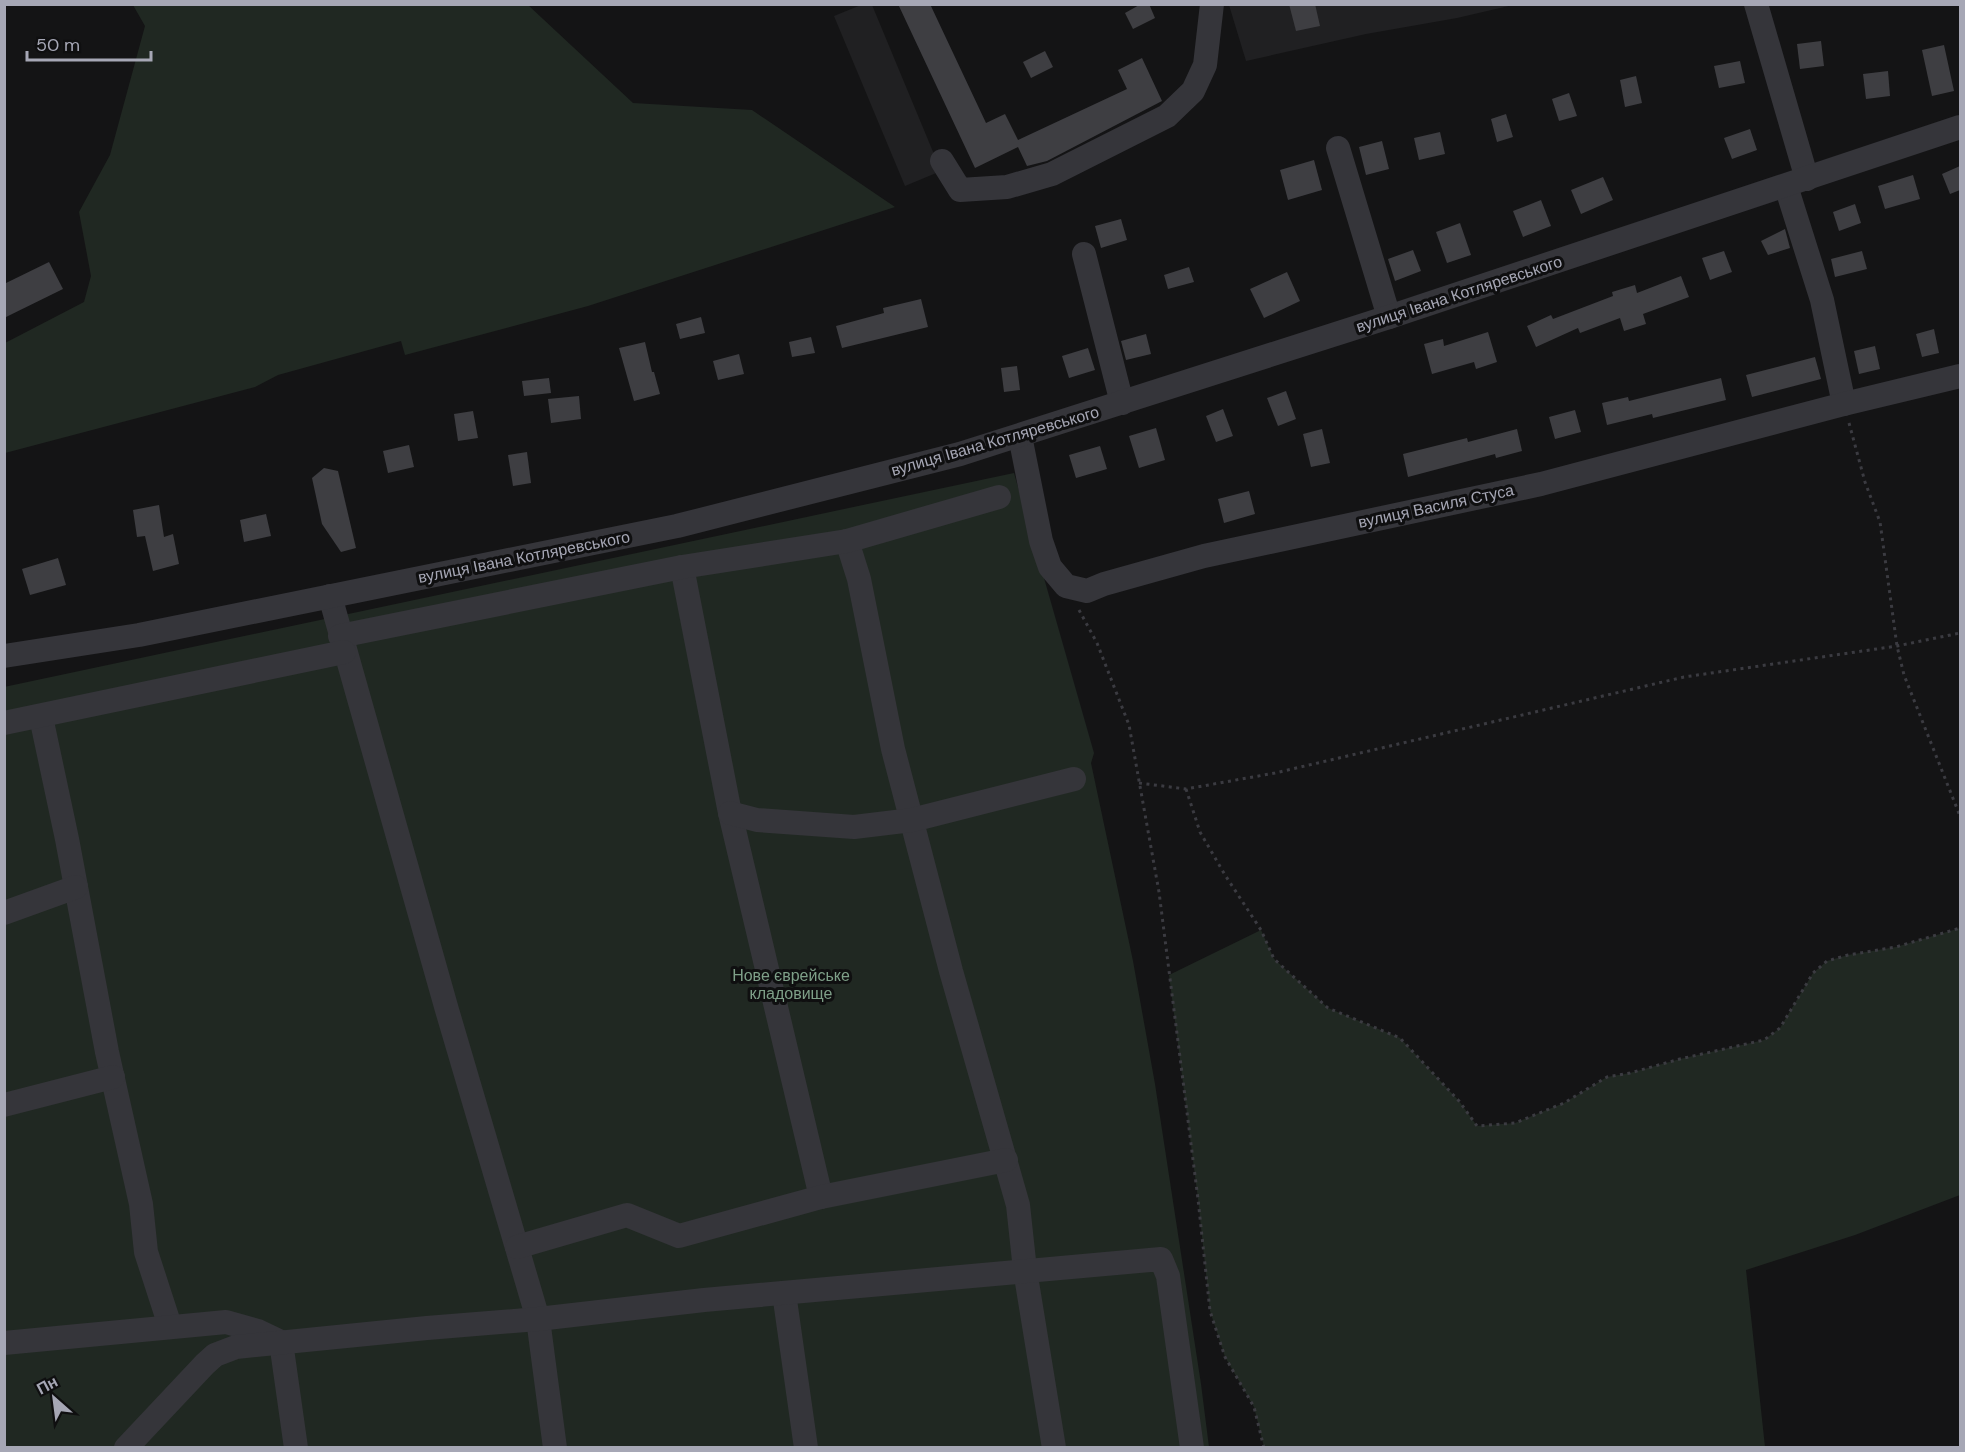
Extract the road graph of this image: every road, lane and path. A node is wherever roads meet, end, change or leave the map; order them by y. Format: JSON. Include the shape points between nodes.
{"nodes":[{"id":1,"x":1212,"y":4,"type":"edge"},
{"id":2,"x":1755,"y":4,"type":"edge"},
{"id":3,"x":1960,"y":127,"type":"edge"},
{"id":4,"x":1338,"y":148,"type":"dead end"},
{"id":5,"x":942,"y":161,"type":"dead end"},
{"id":6,"x":1796,"y":182,"type":"junction"},
{"id":7,"x":1084,"y":254,"type":"dead end"},
{"id":8,"x":1389,"y":317,"type":"junction"},
{"id":9,"x":1960,"y":376,"type":"edge"},
{"id":10,"x":1122,"y":403,"type":"junction"},
{"id":11,"x":1844,"y":404,"type":"junction"},
{"id":12,"x":1020,"y":436,"type":"junction"},
{"id":13,"x":999,"y":497,"type":"dead end"},
{"id":14,"x":847,"y":541,"type":"junction"},
{"id":15,"x":682,"y":567,"type":"junction"},
{"id":16,"x":1066,"y":586,"type":"junction"},
{"id":17,"x":330,"y":596,"type":"junction"},
{"id":18,"x":1960,"y":633,"type":"edge"},
{"id":19,"x":342,"y":644,"type":"junction"},
{"id":20,"x":1897,"y":646,"type":"junction"},
{"id":21,"x":4,"y":656,"type":"edge"},
{"id":22,"x":41,"y":717,"type":"junction"},
{"id":23,"x":4,"y":723,"type":"edge"},
{"id":24,"x":1074,"y":779,"type":"dead end"},
{"id":25,"x":1139,"y":783,"type":"junction"},
{"id":26,"x":1186,"y":789,"type":"junction"},
{"id":27,"x":730,"y":813,"type":"junction"},
{"id":28,"x":1960,"y":816,"type":"edge"},
{"id":29,"x":912,"y":820,"type":"junction"},
{"id":30,"x":76,"y":887,"type":"junction"},
{"id":31,"x":4,"y":913,"type":"edge"},
{"id":32,"x":1960,"y":928,"type":"edge"},
{"id":33,"x":112,"y":1077,"type":"junction"},
{"id":34,"x":4,"y":1105,"type":"edge"},
{"id":35,"x":1006,"y":1160,"type":"junction"},
{"id":36,"x":821,"y":1197,"type":"junction"},
{"id":37,"x":517,"y":1247,"type":"junction"},
{"id":38,"x":1025,"y":1270,"type":"junction"},
{"id":39,"x":784,"y":1293,"type":"junction"},
{"id":40,"x":538,"y":1319,"type":"junction"},
{"id":41,"x":170,"y":1326,"type":"junction"},
{"id":42,"x":281,"y":1342,"type":"junction"},
{"id":43,"x":4,"y":1343,"type":"edge"},
{"id":44,"x":126,"y":1448,"type":"edge"},
{"id":45,"x":296,"y":1448,"type":"edge"},
{"id":46,"x":555,"y":1448,"type":"edge"},
{"id":47,"x":806,"y":1448,"type":"edge"},
{"id":48,"x":1054,"y":1448,"type":"edge"},
{"id":49,"x":1192,"y":1448,"type":"edge"},
{"id":50,"x":1264,"y":1448,"type":"edge"}],
"edges":[{"from":1,"to":5,"type":"street","via":[[1204,65],[1193,91],[1167,116],[1052,174],[1007,188],[960,190]]},
{"from":2,"to":6,"type":"street"},
{"from":3,"to":6,"type":"street","name":"вулиця Івана Котляревського"},
{"from":4,"to":8,"type":"street"},
{"from":6,"to":8,"type":"street","name":"вулиця Івана Котляревського"},
{"from":6,"to":11,"type":"street"},
{"from":7,"to":10,"type":"street"},
{"from":8,"to":10,"type":"street","name":"вулиця Івана Котляревського"},
{"from":9,"to":11,"type":"street","name":"вулиця Василя Стуса"},
{"from":10,"to":12,"type":"street","name":"вулиця Івана Котляревського"},
{"from":11,"to":16,"type":"street","name":"вулиця Василя Стуса","via":[[1541,484],[1204,556],[1088,591]]},
{"from":11,"to":20,"type":"path","via":[[1880,522]]},
{"from":12,"to":16,"type":"street","via":[[1041,541],[1050,567]]},
{"from":12,"to":17,"type":"street","name":"вулиця Івана Котляревського","via":[[676,526]]},
{"from":13,"to":14,"type":"street"},
{"from":14,"to":15,"type":"street"},
{"from":14,"to":29,"type":"street","via":[[859,579],[893,749]]},
{"from":15,"to":19,"type":"street"},
{"from":15,"to":27,"type":"street"},
{"from":16,"to":25,"type":"path","via":[[1097,642],[1129,725]]},
{"from":17,"to":19,"type":"street"},
{"from":17,"to":21,"type":"street","name":"вулиця Івана Котляревського","via":[[139,635]]},
{"from":18,"to":20,"type":"path"},
{"from":19,"to":22,"type":"street"},
{"from":19,"to":37,"type":"street"},
{"from":20,"to":26,"type":"path","via":[[1684,677],[1275,773]]},
{"from":20,"to":28,"type":"path","via":[[1910,695]]},
{"from":22,"to":23,"type":"street"},
{"from":22,"to":30,"type":"street"},
{"from":24,"to":29,"type":"street"},
{"from":25,"to":26,"type":"path"},
{"from":25,"to":50,"type":"path","via":[[1159,892],[1210,1311],[1225,1357],[1254,1407]]},
{"from":26,"to":32,"type":"path","via":[[1200,832],[1261,930],[1274,959],[1328,1008],[1400,1038],[1477,1126],[1515,1123],[1564,1103],[1607,1077],[1764,1040],[1780,1028],[1813,973],[1827,961],[1896,947]]},
{"from":27,"to":29,"type":"street","via":[[757,820],[854,827]]},
{"from":27,"to":36,"type":"street"},
{"from":29,"to":35,"type":"street"},
{"from":30,"to":31,"type":"street"},
{"from":30,"to":33,"type":"street"},
{"from":33,"to":34,"type":"street"},
{"from":33,"to":41,"type":"street","via":[[141,1204],[146,1252]]},
{"from":35,"to":36,"type":"street"},
{"from":35,"to":38,"type":"street","via":[[1018,1205]]},
{"from":36,"to":37,"type":"street","via":[[679,1236],[627,1215]]},
{"from":37,"to":40,"type":"street"},
{"from":38,"to":39,"type":"street"},
{"from":38,"to":48,"type":"street"},
{"from":38,"to":49,"type":"street","via":[[1161,1259],[1168,1276]]},
{"from":39,"to":40,"type":"street"},
{"from":39,"to":47,"type":"street"},
{"from":40,"to":42,"type":"street"},
{"from":40,"to":46,"type":"street"},
{"from":41,"to":42,"type":"street","via":[[226,1322]]},
{"from":41,"to":43,"type":"street"},
{"from":42,"to":44,"type":"street","via":[[236,1347],[215,1355]]},
{"from":42,"to":45,"type":"street"}]}
